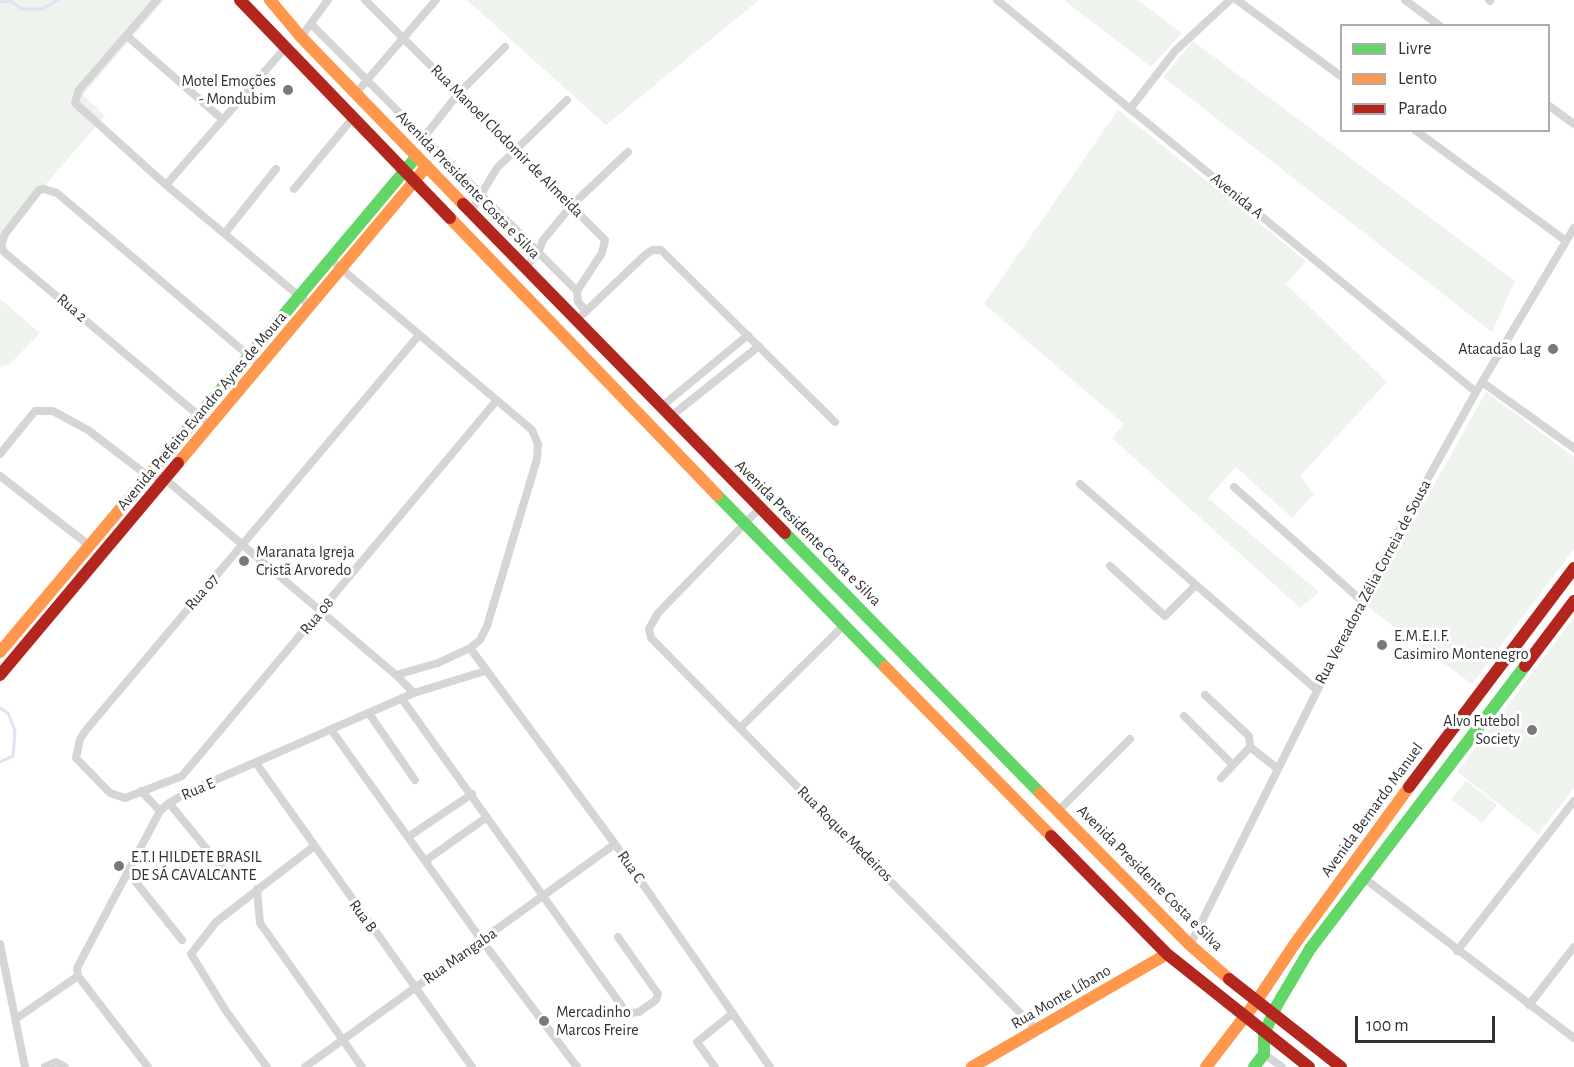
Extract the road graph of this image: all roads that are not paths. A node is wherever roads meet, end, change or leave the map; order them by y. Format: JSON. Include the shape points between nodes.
{"nodes":[{"id":1,"x":157,"y":0,"type":"edge"},
{"id":2,"x":327,"y":0,"type":"edge"},
{"id":3,"x":365,"y":0,"type":"edge"},
{"id":4,"x":436,"y":0,"type":"edge"},
{"id":5,"x":998,"y":0,"type":"edge"},
{"id":6,"x":1230,"y":0,"type":"edge"},
{"id":7,"x":1237,"y":0,"type":"edge"},
{"id":8,"x":1405,"y":0,"type":"edge"},
{"id":9,"x":243,"y":1,"type":"edge"},
{"id":10,"x":271,"y":1,"type":"edge"},
{"id":11,"x":256,"y":16,"type":"junction"},
{"id":12,"x":311,"y":24,"type":"junction"},
{"id":13,"x":1437,"y":24,"type":"edge"},
{"id":14,"x":127,"y":36,"type":"junction"},
{"id":15,"x":302,"y":37,"type":"junction"},
{"id":16,"x":402,"y":37,"type":"junction"},
{"id":17,"x":286,"y":47,"type":"junction"},
{"id":18,"x":505,"y":47,"type":"dead end"},
{"id":19,"x":1340,"y":75,"type":"edge"},
{"id":20,"x":367,"y":78,"type":"junction"},
{"id":21,"x":356,"y":93,"type":"junction"},
{"id":22,"x":459,"y":93,"type":"junction"},
{"id":23,"x":567,"y":100,"type":"dead end"},
{"id":24,"x":1550,"y":106,"type":"edge"},
{"id":25,"x":1130,"y":109,"type":"junction"},
{"id":26,"x":222,"y":119,"type":"junction"},
{"id":27,"x":352,"y":119,"type":"junction"},
{"id":28,"x":1574,"y":124,"type":"edge"},
{"id":29,"x":1419,"y":132,"type":"edge"},
{"id":30,"x":424,"y":136,"type":"junction"},
{"id":31,"x":515,"y":150,"type":"junction"},
{"id":32,"x":628,"y":152,"type":"dead end"},
{"id":33,"x":417,"y":156,"type":"junction"},
{"id":34,"x":427,"y":166,"type":"junction"},
{"id":35,"x":276,"y":169,"type":"dead end"},
{"id":36,"x":403,"y":172,"type":"junction"},
{"id":37,"x":414,"y":183,"type":"junction"},
{"id":38,"x":166,"y":185,"type":"junction"},
{"id":39,"x":294,"y":189,"type":"dead end"},
{"id":40,"x":480,"y":196,"type":"junction"},
{"id":41,"x":572,"y":205,"type":"junction"},
{"id":42,"x":471,"y":211,"type":"junction"},
{"id":43,"x":1574,"y":228,"type":"edge"},
{"id":44,"x":225,"y":233,"type":"junction"},
{"id":45,"x":1566,"y":241,"type":"junction"},
{"id":46,"x":510,"y":253,"type":"junction"},
{"id":47,"x":538,"y":253,"type":"junction"},
{"id":48,"x":330,"y":259,"type":"junction"},
{"id":49,"x":494,"y":266,"type":"junction"},
{"id":50,"x":342,"y":269,"type":"junction"},
{"id":51,"x":528,"y":271,"type":"junction"},
{"id":52,"x":518,"y":290,"type":"junction"},
{"id":53,"x":577,"y":291,"type":"junction"},
{"id":54,"x":300,"y":297,"type":"junction"},
{"id":55,"x":311,"y":306,"type":"junction"},
{"id":56,"x":586,"y":311,"type":"junction"},
{"id":57,"x":577,"y":321,"type":"junction"},
{"id":58,"x":419,"y":335,"type":"junction"},
{"id":59,"x":748,"y":335,"type":"junction"},
{"id":60,"x":759,"y":346,"type":"junction"},
{"id":61,"x":250,"y":356,"type":"junction"},
{"id":62,"x":260,"y":365,"type":"junction"},
{"id":63,"x":1482,"y":382,"type":"junction"},
{"id":64,"x":1476,"y":392,"type":"junction"},
{"id":65,"x":497,"y":400,"type":"junction"},
{"id":66,"x":666,"y":412,"type":"junction"},
{"id":67,"x":199,"y":416,"type":"junction"},
{"id":68,"x":835,"y":422,"type":"dead end"},
{"id":69,"x":210,"y":425,"type":"junction"},
{"id":70,"x":1574,"y":448,"type":"edge"},
{"id":71,"x":0,"y":454,"type":"edge"},
{"id":72,"x":0,"y":476,"type":"edge"},
{"id":73,"x":148,"y":476,"type":"junction"},
{"id":74,"x":165,"y":479,"type":"junction"},
{"id":75,"x":1080,"y":484,"type":"dead end"},
{"id":76,"x":1234,"y":487,"type":"dead end"},
{"id":77,"x":760,"y":508,"type":"junction"},
{"id":78,"x":745,"y":523,"type":"junction"},
{"id":79,"x":242,"y":545,"type":"junction"},
{"id":80,"x":90,"y":546,"type":"junction"},
{"id":81,"x":1110,"y":566,"type":"dead end"},
{"id":82,"x":1574,"y":568,"type":"edge"},
{"id":83,"x":1196,"y":585,"type":"junction"},
{"id":84,"x":1556,"y":592,"type":"junction"},
{"id":85,"x":1362,"y":601,"type":"junction"},
{"id":86,"x":1573,"y":603,"type":"edge"},
{"id":87,"x":321,"y":611,"type":"junction"},
{"id":88,"x":844,"y":625,"type":"junction"},
{"id":89,"x":470,"y":648,"type":"junction"},
{"id":90,"x":0,"y":652,"type":"edge"},
{"id":91,"x":485,"y":671,"type":"junction"},
{"id":92,"x":0,"y":675,"type":"edge"},
{"id":93,"x":396,"y":675,"type":"junction"},
{"id":94,"x":938,"y":688,"type":"junction"},
{"id":95,"x":1317,"y":690,"type":"junction"},
{"id":96,"x":414,"y":693,"type":"junction"},
{"id":97,"x":1205,"y":695,"type":"dead end"},
{"id":98,"x":402,"y":699,"type":"junction"},
{"id":99,"x":922,"y":705,"type":"junction"},
{"id":100,"x":370,"y":715,"type":"junction"},
{"id":101,"x":1184,"y":716,"type":"dead end"},
{"id":102,"x":740,"y":728,"type":"junction"},
{"id":103,"x":332,"y":731,"type":"junction"},
{"id":104,"x":1130,"y":739,"type":"dead end"},
{"id":105,"x":1250,"y":747,"type":"junction"},
{"id":106,"x":256,"y":763,"type":"junction"},
{"id":107,"x":1232,"y":764,"type":"junction"},
{"id":108,"x":1278,"y":769,"type":"junction"},
{"id":109,"x":182,"y":776,"type":"junction"},
{"id":110,"x":1221,"y":778,"type":"dead end"},
{"id":111,"x":415,"y":780,"type":"dead end"},
{"id":112,"x":141,"y":791,"type":"junction"},
{"id":113,"x":190,"y":791,"type":"junction"},
{"id":114,"x":472,"y":794,"type":"junction"},
{"id":115,"x":1574,"y":801,"type":"edge"},
{"id":116,"x":169,"y":803,"type":"junction"},
{"id":117,"x":1059,"y":810,"type":"junction"},
{"id":118,"x":160,"y":811,"type":"junction"},
{"id":119,"x":487,"y":817,"type":"junction"},
{"id":120,"x":408,"y":837,"type":"junction"},
{"id":121,"x":615,"y":844,"type":"junction"},
{"id":122,"x":313,"y":847,"type":"junction"},
{"id":123,"x":1101,"y":853,"type":"junction"},
{"id":124,"x":1074,"y":860,"type":"junction"},
{"id":125,"x":425,"y":861,"type":"junction"},
{"id":126,"x":224,"y":870,"type":"dead end"},
{"id":127,"x":127,"y":871,"type":"junction"},
{"id":128,"x":1364,"y":878,"type":"junction"},
{"id":129,"x":1134,"y":888,"type":"junction"},
{"id":130,"x":257,"y":889,"type":"junction"},
{"id":131,"x":1110,"y":896,"type":"junction"},
{"id":132,"x":543,"y":897,"type":"junction"},
{"id":133,"x":618,"y":937,"type":"dead end"},
{"id":134,"x":182,"y":940,"type":"dead end"},
{"id":135,"x":483,"y":942,"type":"junction"},
{"id":136,"x":0,"y":944,"type":"edge"},
{"id":137,"x":1190,"y":945,"type":"junction"},
{"id":138,"x":1574,"y":947,"type":"edge"},
{"id":139,"x":1457,"y":951,"type":"junction"},
{"id":140,"x":1167,"y":954,"type":"junction"},
{"id":141,"x":77,"y":972,"type":"junction"},
{"id":142,"x":415,"y":988,"type":"junction"},
{"id":143,"x":1256,"y":1002,"type":"junction"},
{"id":144,"x":1529,"y":1005,"type":"junction"},
{"id":145,"x":733,"y":1013,"type":"junction"},
{"id":146,"x":1272,"y":1014,"type":"junction"},
{"id":147,"x":1244,"y":1017,"type":"junction"},
{"id":148,"x":17,"y":1018,"type":"junction"},
{"id":149,"x":1037,"y":1030,"type":"junction"},
{"id":150,"x":1264,"y":1034,"type":"junction"},
{"id":151,"x":1574,"y":1038,"type":"edge"},
{"id":152,"x":342,"y":1040,"type":"junction"},
{"id":153,"x":1264,"y":1054,"type":"junction"},
{"id":154,"x":26,"y":1067,"type":"edge"},
{"id":155,"x":45,"y":1067,"type":"edge"},
{"id":156,"x":65,"y":1067,"type":"edge"},
{"id":157,"x":148,"y":1067,"type":"edge"},
{"id":158,"x":267,"y":1067,"type":"edge"},
{"id":159,"x":305,"y":1067,"type":"edge"},
{"id":160,"x":362,"y":1067,"type":"edge"},
{"id":161,"x":472,"y":1067,"type":"edge"},
{"id":162,"x":577,"y":1067,"type":"edge"},
{"id":163,"x":715,"y":1067,"type":"edge"},
{"id":164,"x":770,"y":1067,"type":"edge"},
{"id":165,"x":972,"y":1067,"type":"edge"},
{"id":166,"x":1206,"y":1067,"type":"edge"},
{"id":167,"x":1254,"y":1067,"type":"edge"},
{"id":168,"x":1282,"y":1067,"type":"edge"},
{"id":169,"x":1309,"y":1067,"type":"edge"},
{"id":170,"x":1341,"y":1067,"type":"edge"}],
"edges":[{"from":1,"to":14,"type":"street"},
{"from":2,"to":12,"type":"street"},
{"from":3,"to":16,"type":"street","name":"Rua Manoel Clodomir de Almeida"},
{"from":4,"to":16,"type":"street"},
{"from":5,"to":25,"type":"street","name":"Avenida A"},
{"from":6,"to":25,"type":"street","via":[[1175,51]]},
{"from":7,"to":19,"type":"street"},
{"from":8,"to":13,"type":"street"},
{"from":9,"to":11,"type":"main road"},
{"from":10,"to":11,"type":"main road"},
{"from":10,"to":15,"type":"main road","name":"Avenida Presidente Costa e Silva"},
{"from":11,"to":17,"type":"main road"},
{"from":12,"to":15,"type":"street"},
{"from":12,"to":20,"type":"street"},
{"from":14,"to":26,"type":"street"},
{"from":14,"to":38,"type":"street","via":[[79,90],[75,103]]},
{"from":15,"to":21,"type":"main road","name":"Avenida Presidente Costa e Silva"},
{"from":16,"to":20,"type":"street"},
{"from":16,"to":22,"type":"street","name":"Rua Manoel Clodomir de Almeida"},
{"from":17,"to":26,"type":"street"},
{"from":17,"to":27,"type":"main road"},
{"from":18,"to":22,"type":"street"},
{"from":20,"to":21,"type":"street"},
{"from":20,"to":30,"type":"street"},
{"from":21,"to":33,"type":"main road","name":"Avenida Presidente Costa e Silva"},
{"from":22,"to":30,"type":"street"},
{"from":22,"to":31,"type":"street","name":"Rua Manoel Clodomir de Almeida"},
{"from":23,"to":31,"type":"street"},
{"from":24,"to":28,"type":"street"},
{"from":25,"to":64,"type":"street","name":"Avenida A"},
{"from":26,"to":38,"type":"street"},
{"from":27,"to":36,"type":"main road"},
{"from":27,"to":39,"type":"street"},
{"from":29,"to":45,"type":"street"},
{"from":30,"to":40,"type":"street"},
{"from":31,"to":40,"type":"street","via":[[497,168]]},
{"from":31,"to":41,"type":"street","name":"Rua Manoel Clodomir de Almeida"},
{"from":32,"to":41,"type":"street"},
{"from":33,"to":34,"type":"main road","name":"Avenida Presidente Costa e Silva"},
{"from":33,"to":36,"type":"main road","name":"Avenida Prefeito Evandro Ayres de Moura"},
{"from":34,"to":37,"type":"main road","name":"Avenida Prefeito Evandro Ayres de Moura"},
{"from":34,"to":42,"type":"main road","name":"Avenida Presidente Costa e Silva"},
{"from":35,"to":44,"type":"street"},
{"from":36,"to":37,"type":"main road"},
{"from":36,"to":48,"type":"main road","name":"Avenida Prefeito Evandro Ayres de Moura"},
{"from":37,"to":49,"type":"main road"},
{"from":37,"to":50,"type":"main road","name":"Avenida Prefeito Evandro Ayres de Moura"},
{"from":38,"to":44,"type":"street"},
{"from":40,"to":42,"type":"street"},
{"from":40,"to":47,"type":"street"},
{"from":41,"to":47,"type":"street","via":[[543,240]]},
{"from":41,"to":53,"type":"street","name":"Rua Manoel Clodomir de Almeida","via":[[606,244]]},
{"from":42,"to":46,"type":"main road","name":"Avenida Presidente Costa e Silva"},
{"from":43,"to":45,"type":"street","name":"Rua Vereadora Zélia Correia de Sousa"},
{"from":44,"to":54,"type":"street"},
{"from":45,"to":63,"type":"street","name":"Rua Vereadora Zélia Correia de Sousa"},
{"from":46,"to":49,"type":"main road","via":[[507,264]]},
{"from":46,"to":51,"type":"main road","name":"Avenida Presidente Costa e Silva"},
{"from":47,"to":51,"type":"street"},
{"from":47,"to":53,"type":"street"},
{"from":48,"to":50,"type":"street"},
{"from":48,"to":54,"type":"main road","name":"Avenida Prefeito Evandro Ayres de Moura"},
{"from":49,"to":52,"type":"main road"},
{"from":50,"to":55,"type":"main road","name":"Avenida Prefeito Evandro Ayres de Moura"},
{"from":50,"to":58,"type":"street"},
{"from":51,"to":52,"type":"main road"},
{"from":51,"to":57,"type":"main road","name":"Avenida Presidente Costa e Silva"},
{"from":52,"to":78,"type":"main road"},
{"from":53,"to":56,"type":"street"},
{"from":54,"to":55,"type":"street"},
{"from":54,"to":61,"type":"main road","name":"Avenida Prefeito Evandro Ayres de Moura"},
{"from":55,"to":62,"type":"main road","name":"Avenida Prefeito Evandro Ayres de Moura"},
{"from":56,"to":57,"type":"street"},
{"from":56,"to":59,"type":"street","via":[[644,256],[661,250]]},
{"from":57,"to":66,"type":"main road","name":"Avenida Presidente Costa e Silva"},
{"from":58,"to":65,"type":"street"},
{"from":58,"to":79,"type":"street","name":"Rua 07"},
{"from":59,"to":60,"type":"street"},
{"from":59,"to":66,"type":"street"},
{"from":60,"to":66,"type":"street"},
{"from":60,"to":68,"type":"street"},
{"from":61,"to":62,"type":"street"},
{"from":61,"to":67,"type":"main road","name":"Avenida Prefeito Evandro Ayres de Moura"},
{"from":61,"to":67,"type":"street","name":"Rua 2","via":[[57,193],[39,190],[5,234],[1,246],[4,252]]},
{"from":62,"to":69,"type":"main road","name":"Avenida Prefeito Evandro Ayres de Moura"},
{"from":63,"to":64,"type":"street","name":"Rua Vereadora Zélia Correia de Sousa"},
{"from":63,"to":70,"type":"street"},
{"from":64,"to":85,"type":"street","name":"Rua Vereadora Zélia Correia de Sousa"},
{"from":65,"to":87,"type":"street","name":"Rua 08"},
{"from":65,"to":89,"type":"street","via":[[532,430],[538,444],[537,459],[487,626],[480,640]]},
{"from":66,"to":77,"type":"main road","name":"Avenida Presidente Costa e Silva"},
{"from":67,"to":69,"type":"street","name":"Rua 2"},
{"from":67,"to":73,"type":"main road","name":"Avenida Prefeito Evandro Ayres de Moura"},
{"from":69,"to":74,"type":"main road","name":"Avenida Prefeito Evandro Ayres de Moura"},
{"from":71,"to":73,"type":"street","via":[[35,411],[53,411],[87,430]]},
{"from":72,"to":80,"type":"street"},
{"from":73,"to":74,"type":"street"},
{"from":73,"to":80,"type":"main road","name":"Avenida Prefeito Evandro Ayres de Moura"},
{"from":74,"to":79,"type":"street"},
{"from":74,"to":92,"type":"main road","name":"Avenida Prefeito Evandro Ayres de Moura"},
{"from":75,"to":83,"type":"street"},
{"from":76,"to":85,"type":"street"},
{"from":77,"to":78,"type":"street"},
{"from":77,"to":94,"type":"main road","name":"Avenida Presidente Costa e Silva"},
{"from":78,"to":88,"type":"main road"},
{"from":78,"to":102,"type":"street","name":"Rua Roque Medeiros","via":[[658,614],[649,629],[651,638]]},
{"from":79,"to":87,"type":"street"},
{"from":79,"to":112,"type":"street","name":"Rua 07","via":[[80,739],[76,758],[110,793],[121,799]]},
{"from":80,"to":90,"type":"main road","name":"Avenida Prefeito Evandro Ayres de Moura"},
{"from":81,"to":83,"type":"street","via":[[1166,616]]},
{"from":82,"to":84,"type":"main road","name":"Avenida Bernardo Manuel"},
{"from":83,"to":95,"type":"street"},
{"from":84,"to":86,"type":"main road"},
{"from":84,"to":143,"type":"main road","name":"Avenida Bernardo Manuel"},
{"from":85,"to":95,"type":"street","name":"Rua Vereadora Zélia Correia de Sousa"},
{"from":86,"to":128,"type":"main road","name":"Avenida Bernardo Manuel"},
{"from":87,"to":93,"type":"street"},
{"from":87,"to":109,"type":"street","name":"Rua 08"},
{"from":88,"to":99,"type":"main road"},
{"from":88,"to":102,"type":"street"},
{"from":89,"to":91,"type":"street","name":"Rua C"},
{"from":89,"to":93,"type":"street","via":[[438,663]]},
{"from":91,"to":96,"type":"street","name":"Rua E"},
{"from":91,"to":121,"type":"street","name":"Rua C"},
{"from":93,"to":96,"type":"street"},
{"from":94,"to":99,"type":"main road"},
{"from":94,"to":117,"type":"main road","name":"Avenida Presidente Costa e Silva"},
{"from":95,"to":108,"type":"street","name":"Rua Vereadora Zélia Correia de Sousa"},
{"from":96,"to":98,"type":"street","name":"Rua E"},
{"from":97,"to":105,"type":"street","via":[[1249,736]]},
{"from":98,"to":100,"type":"street","name":"Rua E"},
{"from":98,"to":114,"type":"street"},
{"from":99,"to":124,"type":"main road"},
{"from":100,"to":103,"type":"street","name":"Rua E"},
{"from":100,"to":111,"type":"street"},
{"from":101,"to":107,"type":"street"},
{"from":102,"to":149,"type":"street","name":"Rua Roque Medeiros"},
{"from":103,"to":106,"type":"street","name":"Rua E"},
{"from":103,"to":120,"type":"street"},
{"from":104,"to":117,"type":"street"},
{"from":105,"to":107,"type":"street"},
{"from":105,"to":108,"type":"street"},
{"from":106,"to":113,"type":"street","name":"Rua E"},
{"from":106,"to":122,"type":"street","name":"Rua B"},
{"from":107,"to":110,"type":"street"},
{"from":108,"to":137,"type":"street","name":"Rua Vereadora Zélia Correia de Sousa"},
{"from":109,"to":112,"type":"street","name":"Rua 07"},
{"from":109,"to":113,"type":"street"},
{"from":112,"to":118,"type":"street"},
{"from":113,"to":116,"type":"street","name":"Rua E"},
{"from":114,"to":119,"type":"street"},
{"from":114,"to":120,"type":"street"},
{"from":115,"to":139,"type":"street"},
{"from":116,"to":118,"type":"street","name":"Rua E"},
{"from":116,"to":126,"type":"street"},
{"from":117,"to":123,"type":"main road","name":"Avenida Presidente Costa e Silva"},
{"from":118,"to":127,"type":"street","name":"Rua E"},
{"from":119,"to":125,"type":"street"},
{"from":119,"to":132,"type":"street"},
{"from":120,"to":125,"type":"street"},
{"from":121,"to":132,"type":"street","name":"Rua Mangaba"},
{"from":121,"to":145,"type":"street","name":"Rua C"},
{"from":122,"to":130,"type":"street"},
{"from":122,"to":142,"type":"street","name":"Rua B"},
{"from":123,"to":124,"type":"main road","via":[[1104,865],[1099,871]]},
{"from":123,"to":129,"type":"main road","name":"Avenida Presidente Costa e Silva"},
{"from":124,"to":131,"type":"main road"},
{"from":125,"to":135,"type":"street"},
{"from":127,"to":134,"type":"street"},
{"from":127,"to":141,"type":"street","name":"Rua E"},
{"from":128,"to":139,"type":"street"},
{"from":128,"to":146,"type":"main road","name":"Avenida Bernardo Manuel","via":[[1310,949]]},
{"from":129,"to":131,"type":"main road","via":[[1116,880],[1109,887]]},
{"from":129,"to":137,"type":"main road","name":"Avenida Presidente Costa e Silva"},
{"from":130,"to":152,"type":"street","via":[[260,923]]},
{"from":130,"to":158,"type":"street","via":[[209,928],[190,954]]},
{"from":131,"to":140,"type":"main road"},
{"from":132,"to":133,"type":"street","via":[[624,1009],[639,1012],[658,994]]},
{"from":132,"to":135,"type":"street","name":"Rua Mangaba"},
{"from":135,"to":142,"type":"street","name":"Rua Mangaba"},
{"from":135,"to":162,"type":"street"},
{"from":136,"to":148,"type":"street"},
{"from":137,"to":143,"type":"main road","name":"Avenida Presidente Costa e Silva"},
{"from":138,"to":144,"type":"street"},
{"from":139,"to":144,"type":"street"},
{"from":140,"to":147,"type":"main road"},
{"from":140,"to":149,"type":"main road","name":"Rua Monte Líbano"},
{"from":141,"to":148,"type":"street"},
{"from":141,"to":157,"type":"street"},
{"from":142,"to":152,"type":"street","name":"Rua Mangaba"},
{"from":142,"to":161,"type":"street","name":"Rua B"},
{"from":143,"to":146,"type":"main road","name":"Avenida Presidente Costa e Silva"},
{"from":143,"to":147,"type":"main road","name":"Avenida Bernardo Manuel"},
{"from":144,"to":151,"type":"street"},
{"from":145,"to":163,"type":"street","via":[[696,1042]]},
{"from":145,"to":164,"type":"street","name":"Rua C"},
{"from":146,"to":150,"type":"main road","name":"Avenida Bernardo Manuel"},
{"from":146,"to":170,"type":"main road","name":"Avenida Presidente Costa e Silva"},
{"from":147,"to":150,"type":"main road"},
{"from":147,"to":166,"type":"main road","name":"Avenida Bernardo Manuel"},
{"from":148,"to":154,"type":"street"},
{"from":149,"to":165,"type":"main road","name":"Rua Monte Líbano"},
{"from":150,"to":153,"type":"main road"},
{"from":150,"to":169,"type":"main road"},
{"from":152,"to":159,"type":"street","name":"Rua Mangaba"},
{"from":152,"to":160,"type":"street"},
{"from":153,"to":167,"type":"main road"},
{"from":153,"to":168,"type":"street"},
{"from":155,"to":156,"type":"street","via":[[57,1062]]}]}
